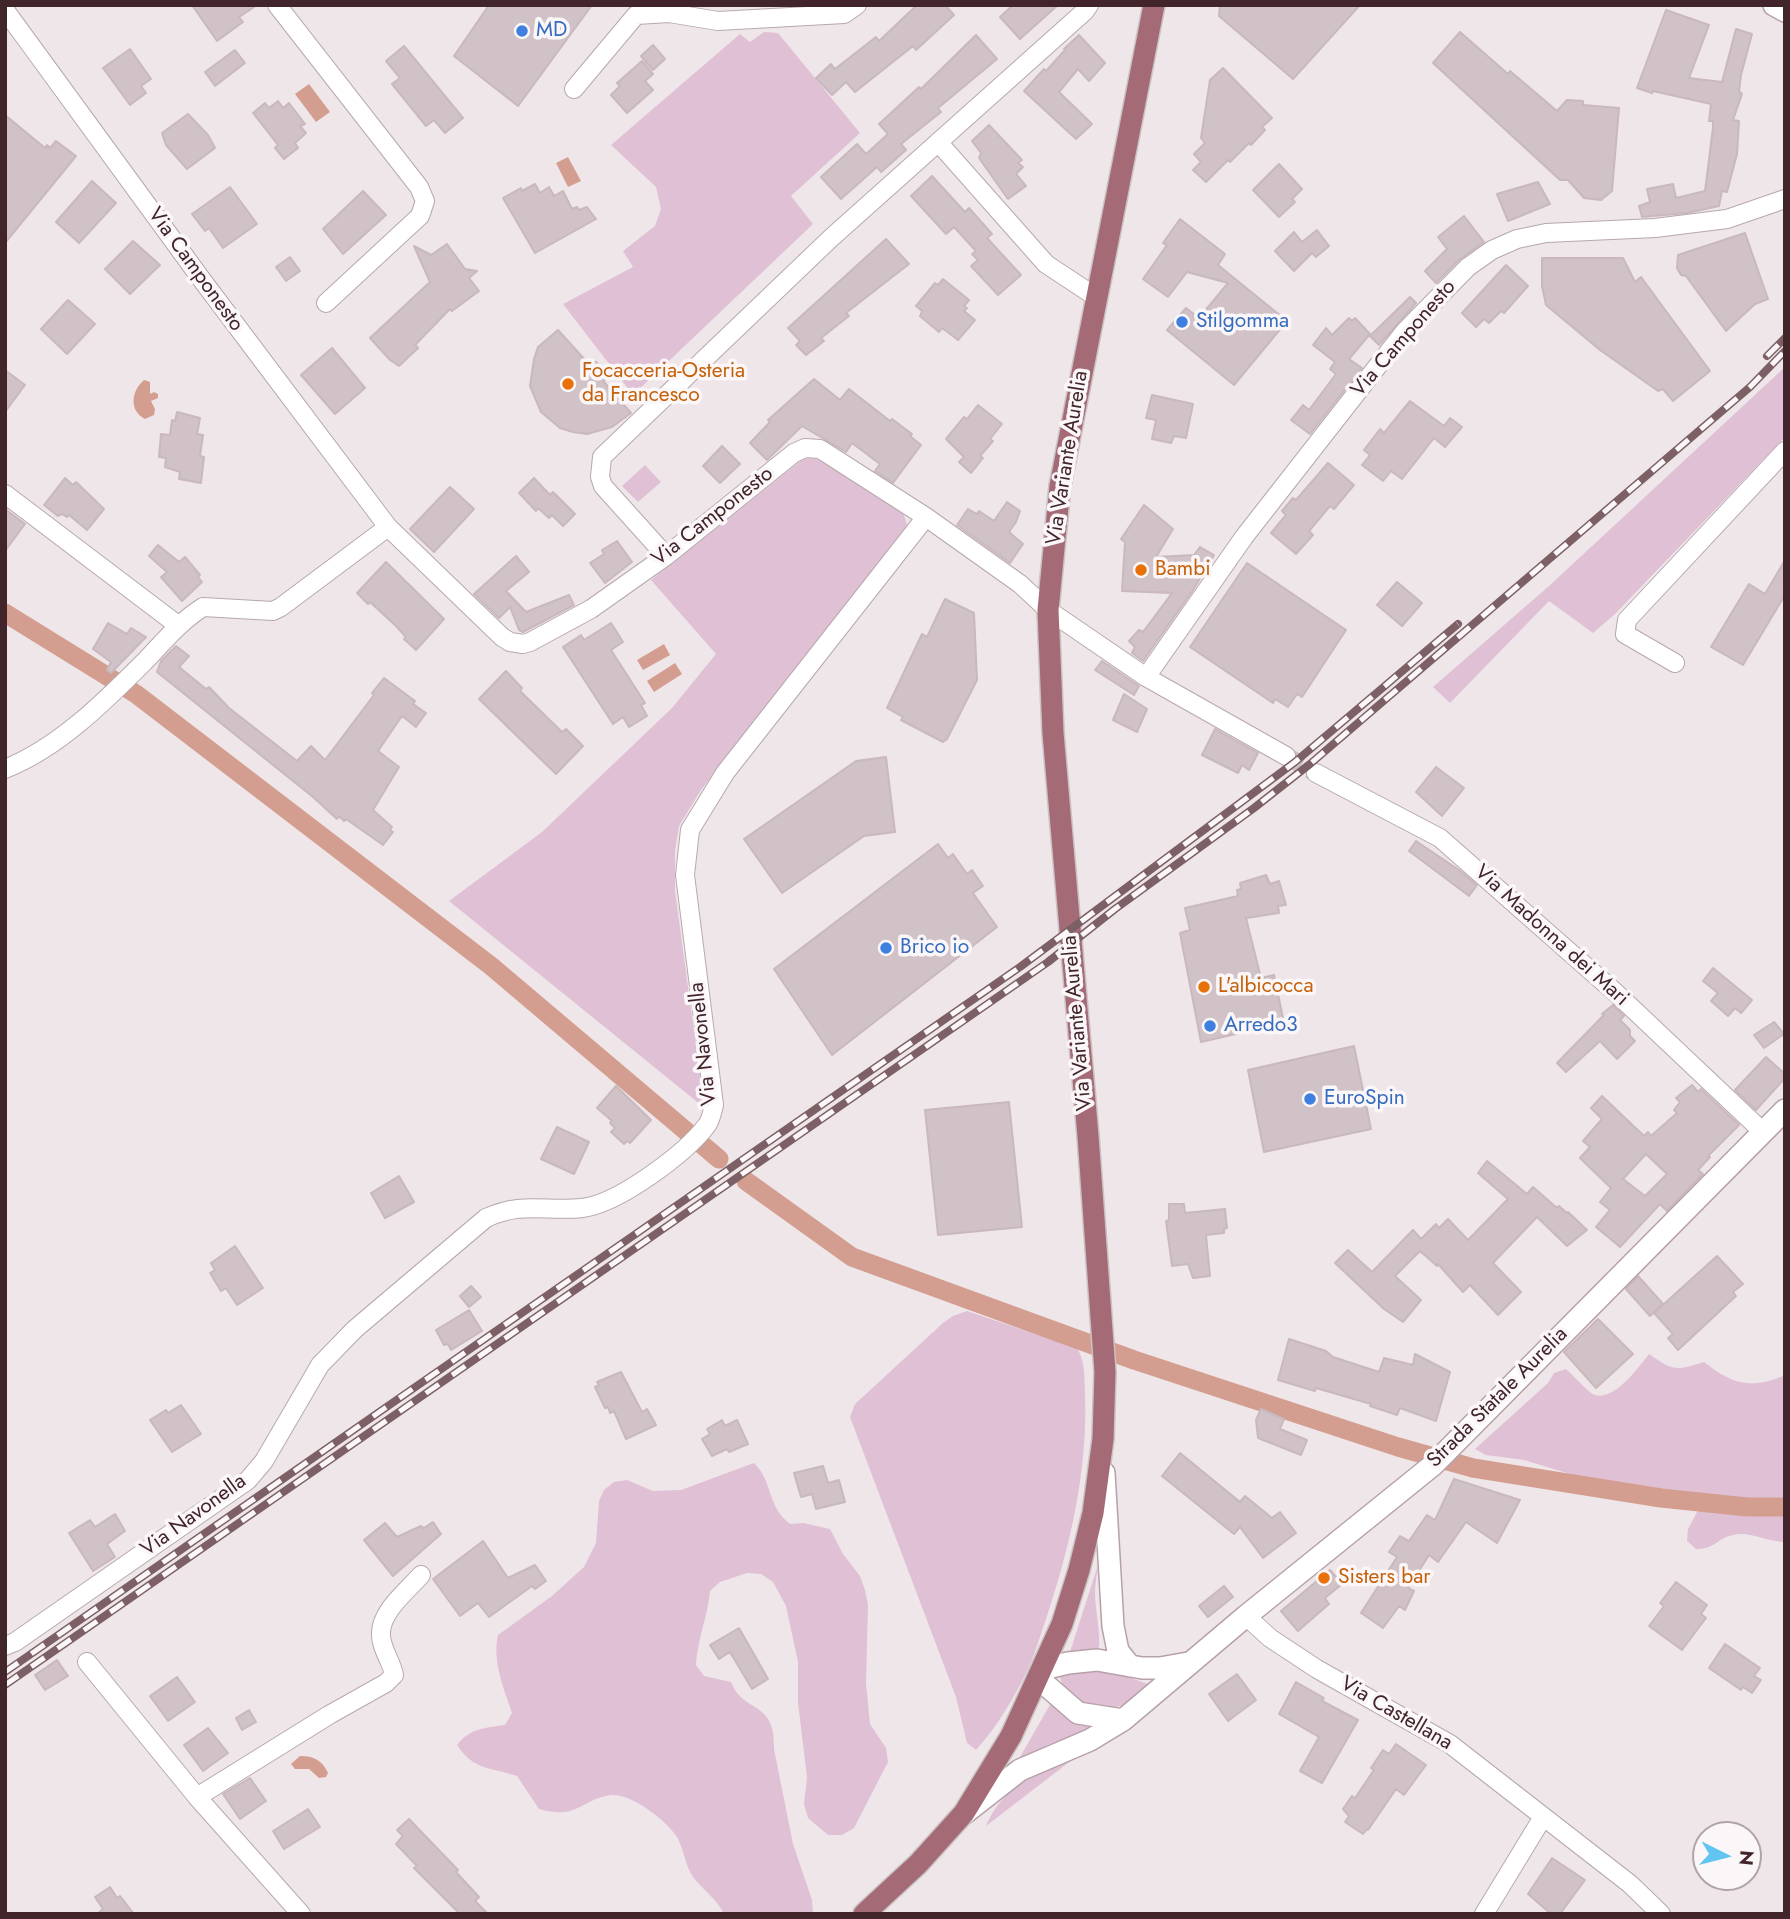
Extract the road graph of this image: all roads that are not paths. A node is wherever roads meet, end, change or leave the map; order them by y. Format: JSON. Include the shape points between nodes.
{"nodes":[{"id":1,"x":277,"y":5,"type":"edge"},
{"id":2,"x":857,"y":5,"type":"edge"},
{"id":3,"x":1089,"y":5,"type":"edge"},
{"id":4,"x":1154,"y":5,"type":"edge"},
{"id":5,"x":1774,"y":5,"type":"edge"},
{"id":6,"x":5,"y":10,"type":"edge"},
{"id":7,"x":1785,"y":11,"type":"edge"},
{"id":8,"x":574,"y":89,"type":"dead end"},
{"id":9,"x":938,"y":142,"type":"junction"},
{"id":10,"x":1785,"y":199,"type":"edge"},
{"id":11,"x":1096,"y":297,"type":"junction"},
{"id":12,"x":326,"y":303,"type":"dead end"},
{"id":13,"x":1785,"y":451,"type":"edge"},
{"id":14,"x":5,"y":494,"type":"edge"},
{"id":15,"x":926,"y":517,"type":"junction"},
{"id":16,"x":388,"y":527,"type":"junction"},
{"id":17,"x":666,"y":556,"type":"junction"},
{"id":18,"x":1048,"y":610,"type":"junction"},
{"id":19,"x":179,"y":626,"type":"junction"},
{"id":20,"x":1675,"y":663,"type":"dead end"},
{"id":21,"x":1146,"y":677,"type":"junction"},
{"id":22,"x":1286,"y":755,"type":"tunnel mouth"},
{"id":23,"x":5,"y":769,"type":"edge"},
{"id":24,"x":1316,"y":773,"type":"tunnel mouth"},
{"id":25,"x":1785,"y":1110,"type":"edge"},
{"id":26,"x":1762,"y":1131,"type":"junction"},
{"id":27,"x":1103,"y":1441,"type":"junction"},
{"id":28,"x":421,"y":1575,"type":"dead end"},
{"id":29,"x":1246,"y":1616,"type":"junction"},
{"id":30,"x":5,"y":1646,"type":"edge"},
{"id":31,"x":87,"y":1662,"type":"dead end"},
{"id":32,"x":1190,"y":1662,"type":"junction"},
{"id":33,"x":1130,"y":1666,"type":"junction"},
{"id":34,"x":1041,"y":1674,"type":"junction"},
{"id":35,"x":1123,"y":1720,"type":"junction"},
{"id":36,"x":1011,"y":1736,"type":"joint"},
{"id":37,"x":197,"y":1797,"type":"junction"},
{"id":38,"x":964,"y":1813,"type":"junction"},
{"id":39,"x":1543,"y":1817,"type":"junction"},
{"id":40,"x":301,"y":1914,"type":"edge"},
{"id":41,"x":864,"y":1914,"type":"edge"},
{"id":42,"x":1484,"y":1914,"type":"edge"},
{"id":43,"x":1661,"y":1914,"type":"edge"}],
"edges":[{"from":1,"to":12,"type":"street","via":[[419,187],[425,201],[420,216]]},
{"from":2,"to":8,"type":"street","via":[[844,14],[718,21],[669,13],[636,15]]},
{"from":3,"to":9,"type":"street"},
{"from":4,"to":11,"type":"main road","name":"Via Variante Aurelia"},
{"from":5,"to":7,"type":"main road"},
{"from":6,"to":16,"type":"street","name":"Via Camponesto"},
{"from":9,"to":11,"type":"street","via":[[1046,264]]},
{"from":9,"to":17,"type":"street","via":[[602,457],[603,486]]},
{"from":10,"to":21,"type":"street","name":"Via Camponesto","via":[[1727,219],[1517,239],[1468,267],[1405,331],[1244,537]]},
{"from":11,"to":18,"type":"main road","name":"Via Variante Aurelia","via":[[1060,486]]},
{"from":13,"to":20,"type":"street","via":[[1627,620],[1625,634]]},
{"from":14,"to":19,"type":"street"},
{"from":15,"to":17,"type":"street","name":"Via Camponesto","via":[[820,449],[805,448]]},
{"from":15,"to":18,"type":"street","name":"Via Camponesto","via":[[1020,584]]},
{"from":15,"to":30,"type":"street","name":"Via Navonella","via":[[725,773],[690,830],[685,875],[715,1105],[708,1124],[629,1191],[606,1201],[583,1208],[504,1209],[486,1218],[355,1329],[320,1365],[248,1480]]},
{"from":16,"to":17,"type":"street","name":"Via Camponesto","via":[[502,637],[523,644],[592,609]]},
{"from":16,"to":19,"type":"street","via":[[273,611],[202,607]]},
{"from":18,"to":21,"type":"street"},
{"from":18,"to":27,"type":"main road","name":"Via Variante Aurelia","via":[[1053,733],[1105,1372]]},
{"from":19,"to":23,"type":"street","via":[[64,735]]},
{"from":21,"to":22,"type":"street"},
{"from":24,"to":26,"type":"street","name":"Via Madonna dei Mari","via":[[1450,846]]},
{"from":25,"to":26,"type":"main road","name":"Strada Statale Aurelia"},
{"from":26,"to":29,"type":"main road","name":"Strada Statale Aurelia","via":[[1440,1458]]},
{"from":27,"to":33,"type":"main road","via":[[1113,1626],[1118,1651]]},
{"from":27,"to":34,"type":"main road","name":"Via Variante Aurelia","via":[[1079,1570]]},
{"from":28,"to":37,"type":"street","via":[[387,1614],[381,1634],[394,1675],[386,1683]]},
{"from":29,"to":32,"type":"main road","name":"Strada Statale Aurelia"},
{"from":29,"to":39,"type":"street","name":"Via Castellana","via":[[1317,1669],[1450,1744]]},
{"from":31,"to":37,"type":"street"},
{"from":32,"to":33,"type":"main road","name":"Strada Statale Aurelia","via":[[1160,1668]]},
{"from":32,"to":35,"type":"main road","name":"Strada Statale Aurelia"},
{"from":33,"to":34,"type":"main road","name":"Strada Statale Aurelia","via":[[1097,1660],[1068,1663]]},
{"from":34,"to":35,"type":"main road","via":[[1077,1713]]},
{"from":34,"to":36,"type":"main road","name":"Via Variante Aurelia"},
{"from":35,"to":38,"type":"main road","name":"Strada Statale Aurelia","via":[[1090,1740],[1020,1770]]},
{"from":36,"to":38,"type":"main road","name":"Strada Statale Aurelia"},
{"from":37,"to":40,"type":"street"},
{"from":38,"to":41,"type":"main road","name":"Strada Statale Aurelia"},
{"from":39,"to":42,"type":"street"},
{"from":39,"to":43,"type":"street","name":"Via Castellana"}]}
